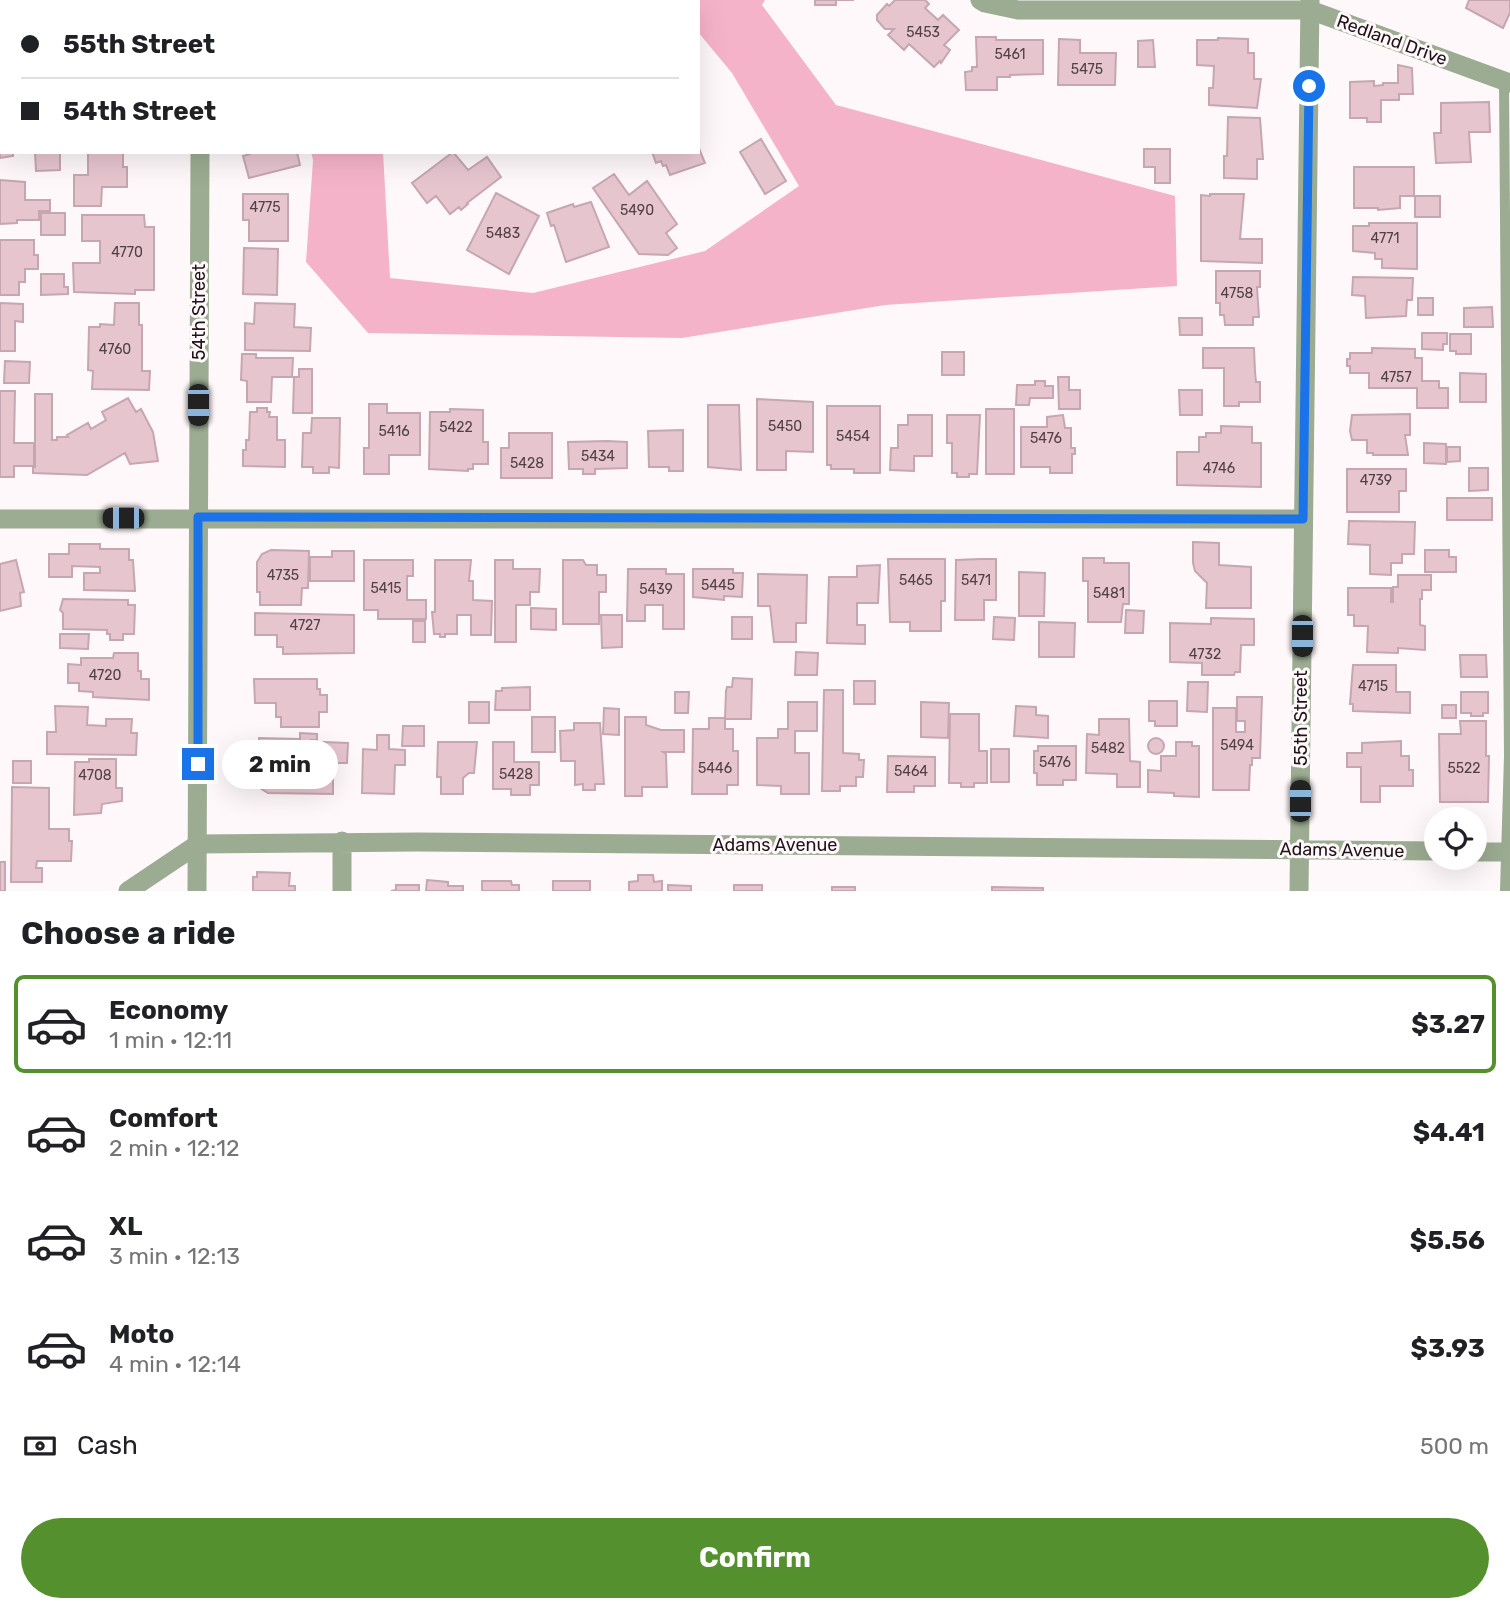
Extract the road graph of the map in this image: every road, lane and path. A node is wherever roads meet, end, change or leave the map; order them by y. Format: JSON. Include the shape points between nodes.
{"nodes":[{"id":1,"x":980,"y":0,"type":"edge"},
{"id":2,"x":1310,"y":5,"type":"edge"},
{"id":3,"x":1507,"y":82,"type":"edge"},
{"id":4,"x":200,"y":154,"type":"edge"},
{"id":5,"x":198,"y":517,"type":"junction"},
{"id":6,"x":0,"y":519,"type":"edge"},
{"id":7,"x":1303,"y":519,"type":"junction"},
{"id":8,"x":342,"y":841,"type":"junction"},
{"id":9,"x":198,"y":844,"type":"junction"},
{"id":10,"x":1300,"y":849,"type":"junction"},
{"id":11,"x":1424,"y":851,"type":"edge"},
{"id":12,"x":1487,"y":852,"type":"edge"},
{"id":13,"x":1508,"y":852,"type":"edge"},
{"id":14,"x":128,"y":891,"type":"edge"},
{"id":15,"x":197,"y":891,"type":"edge"},
{"id":16,"x":342,"y":891,"type":"edge"},
{"id":17,"x":1299,"y":891,"type":"edge"},
{"id":18,"x":1505,"y":891,"type":"edge"}],
"edges":[{"from":1,"to":2,"type":"street","name":"Redland Drive","via":[[1018,10]]},
{"from":2,"to":3,"type":"street","name":"Redland Drive"},
{"from":2,"to":7,"type":"street","name":"55th Street"},
{"from":3,"to":13,"type":"lane"},
{"from":4,"to":5,"type":"street","name":"54th Street"},
{"from":5,"to":6,"type":"street"},
{"from":5,"to":7,"type":"street"},
{"from":5,"to":9,"type":"street","name":"54th Street"},
{"from":7,"to":10,"type":"street","name":"55th Street"},
{"from":8,"to":9,"type":"street","name":"Adams Avenue"},
{"from":8,"to":10,"type":"street","name":"Adams Avenue"},
{"from":8,"to":16,"type":"street"},
{"from":9,"to":14,"type":"street"},
{"from":9,"to":15,"type":"street","name":"54th Street"},
{"from":10,"to":11,"type":"street","name":"Adams Avenue"},
{"from":10,"to":17,"type":"street","name":"55th Street"},
{"from":12,"to":13,"type":"street"},
{"from":13,"to":18,"type":"lane"}]}
